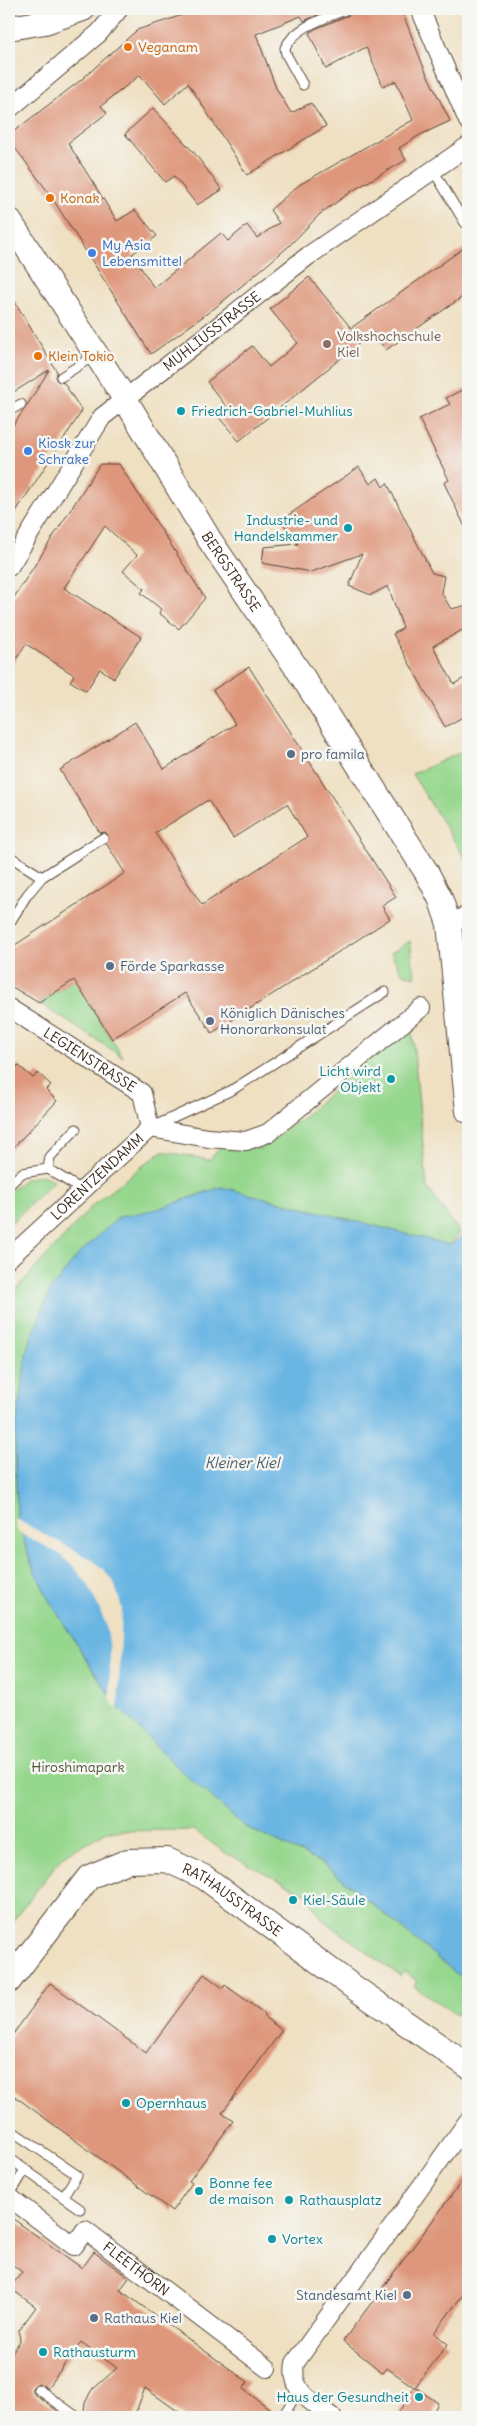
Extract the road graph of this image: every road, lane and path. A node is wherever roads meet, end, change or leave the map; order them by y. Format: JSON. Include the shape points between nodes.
{"nodes":[{"id":1,"x":83,"y":9,"type":"edge"},
{"id":2,"x":120,"y":9,"type":"edge"},
{"id":3,"x":347,"y":9,"type":"edge"},
{"id":4,"x":420,"y":9,"type":"edge"},
{"id":5,"x":9,"y":28,"type":"edge"},
{"id":6,"x":302,"y":85,"type":"dead end"},
{"id":7,"x":9,"y":109,"type":"edge"},
{"id":8,"x":468,"y":121,"type":"edge"},
{"id":9,"x":468,"y":146,"type":"edge"},
{"id":10,"x":433,"y":170,"type":"junction"},
{"id":11,"x":9,"y":220,"type":"edge"},
{"id":12,"x":465,"y":223,"type":"dead end"},
{"id":13,"x":96,"y":354,"type":"junction"},
{"id":14,"x":60,"y":378,"type":"dead end"},
{"id":15,"x":125,"y":399,"type":"junction"},
{"id":16,"x":21,"y":404,"type":"dead end"},
{"id":17,"x":9,"y":412,"type":"edge"},
{"id":18,"x":9,"y":567,"type":"edge"},
{"id":19,"x":103,"y":838,"type":"dead end"},
{"id":20,"x":9,"y":856,"type":"edge"},
{"id":21,"x":42,"y":877,"type":"junction"},
{"id":22,"x":459,"y":919,"type":"edge"},
{"id":23,"x":9,"y":924,"type":"edge"},
{"id":24,"x":385,"y":992,"type":"dead end"},
{"id":25,"x":9,"y":1008,"type":"edge"},
{"id":26,"x":421,"y":1008,"type":"dead end"},
{"id":27,"x":468,"y":1111,"type":"edge"},
{"id":28,"x":150,"y":1128,"type":"junction"},
{"id":29,"x":76,"y":1129,"type":"dead end"},
{"id":30,"x":48,"y":1169,"type":"junction"},
{"id":31,"x":9,"y":1185,"type":"edge"},
{"id":32,"x":82,"y":1190,"type":"junction"},
{"id":33,"x":10,"y":1254,"type":"edge"},
{"id":34,"x":9,"y":1981,"type":"edge"},
{"id":35,"x":468,"y":2066,"type":"edge"},
{"id":36,"x":468,"y":2122,"type":"edge"},
{"id":37,"x":9,"y":2129,"type":"edge"},
{"id":38,"x":9,"y":2158,"type":"edge"},
{"id":39,"x":25,"y":2170,"type":"junction"},
{"id":40,"x":9,"y":2197,"type":"edge"},
{"id":41,"x":63,"y":2197,"type":"junction"},
{"id":42,"x":80,"y":2209,"type":"dead end"},
{"id":43,"x":267,"y":2368,"type":"dead end"},
{"id":44,"x":38,"y":2389,"type":"dead end"},
{"id":45,"x":299,"y":2391,"type":"junction"},
{"id":46,"x":77,"y":2417,"type":"edge"},
{"id":47,"x":282,"y":2417,"type":"edge"},
{"id":48,"x":332,"y":2417,"type":"edge"}],
"edges":[{"from":1,"to":5,"type":"street","via":[[45,22]]},
{"from":2,"to":7,"type":"street","via":[[99,34]]},
{"from":3,"to":6,"type":"lane","via":[[306,27],[289,40],[286,54]]},
{"from":4,"to":8,"type":"street"},
{"from":9,"to":10,"type":"street","name":"MUHLIUSSTRASSE"},
{"from":10,"to":12,"type":"lane"},
{"from":10,"to":15,"type":"street","name":"MUHLIUSSTRASSE","via":[[308,256]]},
{"from":11,"to":13,"type":"street","name":"BERGSTRASSE"},
{"from":13,"to":14,"type":"lane"},
{"from":13,"to":15,"type":"street","name":"BERGSTRASSE"},
{"from":15,"to":18,"type":"street","name":"MUHLIUSSTRASSE","via":[[102,417]]},
{"from":15,"to":22,"type":"street","name":"BERGSTRASSE","via":[[209,539],[302,676],[440,898]]},
{"from":16,"to":17,"type":"lane"},
{"from":19,"to":21,"type":"lane"},
{"from":20,"to":21,"type":"lane"},
{"from":21,"to":23,"type":"lane"},
{"from":22,"to":27,"type":"street","name":"BERGSTRASSE"},
{"from":24,"to":28,"type":"lane","via":[[232,1090]]},
{"from":25,"to":28,"type":"street","name":"LEGIENSTRASSE","via":[[142,1093]]},
{"from":26,"to":28,"type":"street","name":"LORENTZENDAMM","via":[[268,1133],[246,1141]]},
{"from":28,"to":32,"type":"street","name":"LORENTZENDAMM"},
{"from":29,"to":30,"type":"lane","via":[[50,1157]]},
{"from":30,"to":31,"type":"lane","via":[[22,1173]]},
{"from":30,"to":32,"type":"lane"},
{"from":32,"to":33,"type":"street","name":"LORENTZENDAMM"},
{"from":34,"to":35,"type":"street","name":"RATHAUSSTRASSE","via":[[89,1877],[128,1861],[167,1860],[204,1877]]},
{"from":36,"to":45,"type":"street","via":[[295,2362],[292,2376]]},
{"from":37,"to":41,"type":"lane","via":[[77,2175]]},
{"from":38,"to":39,"type":"lane"},
{"from":39,"to":40,"type":"lane"},
{"from":39,"to":41,"type":"lane"},
{"from":40,"to":43,"type":"street","name":"FLEETHÖRN","via":[[74,2246],[85,2230]]},
{"from":41,"to":42,"type":"lane"},
{"from":44,"to":46,"type":"lane"},
{"from":45,"to":47,"type":"lane"},
{"from":45,"to":48,"type":"street"}]}
